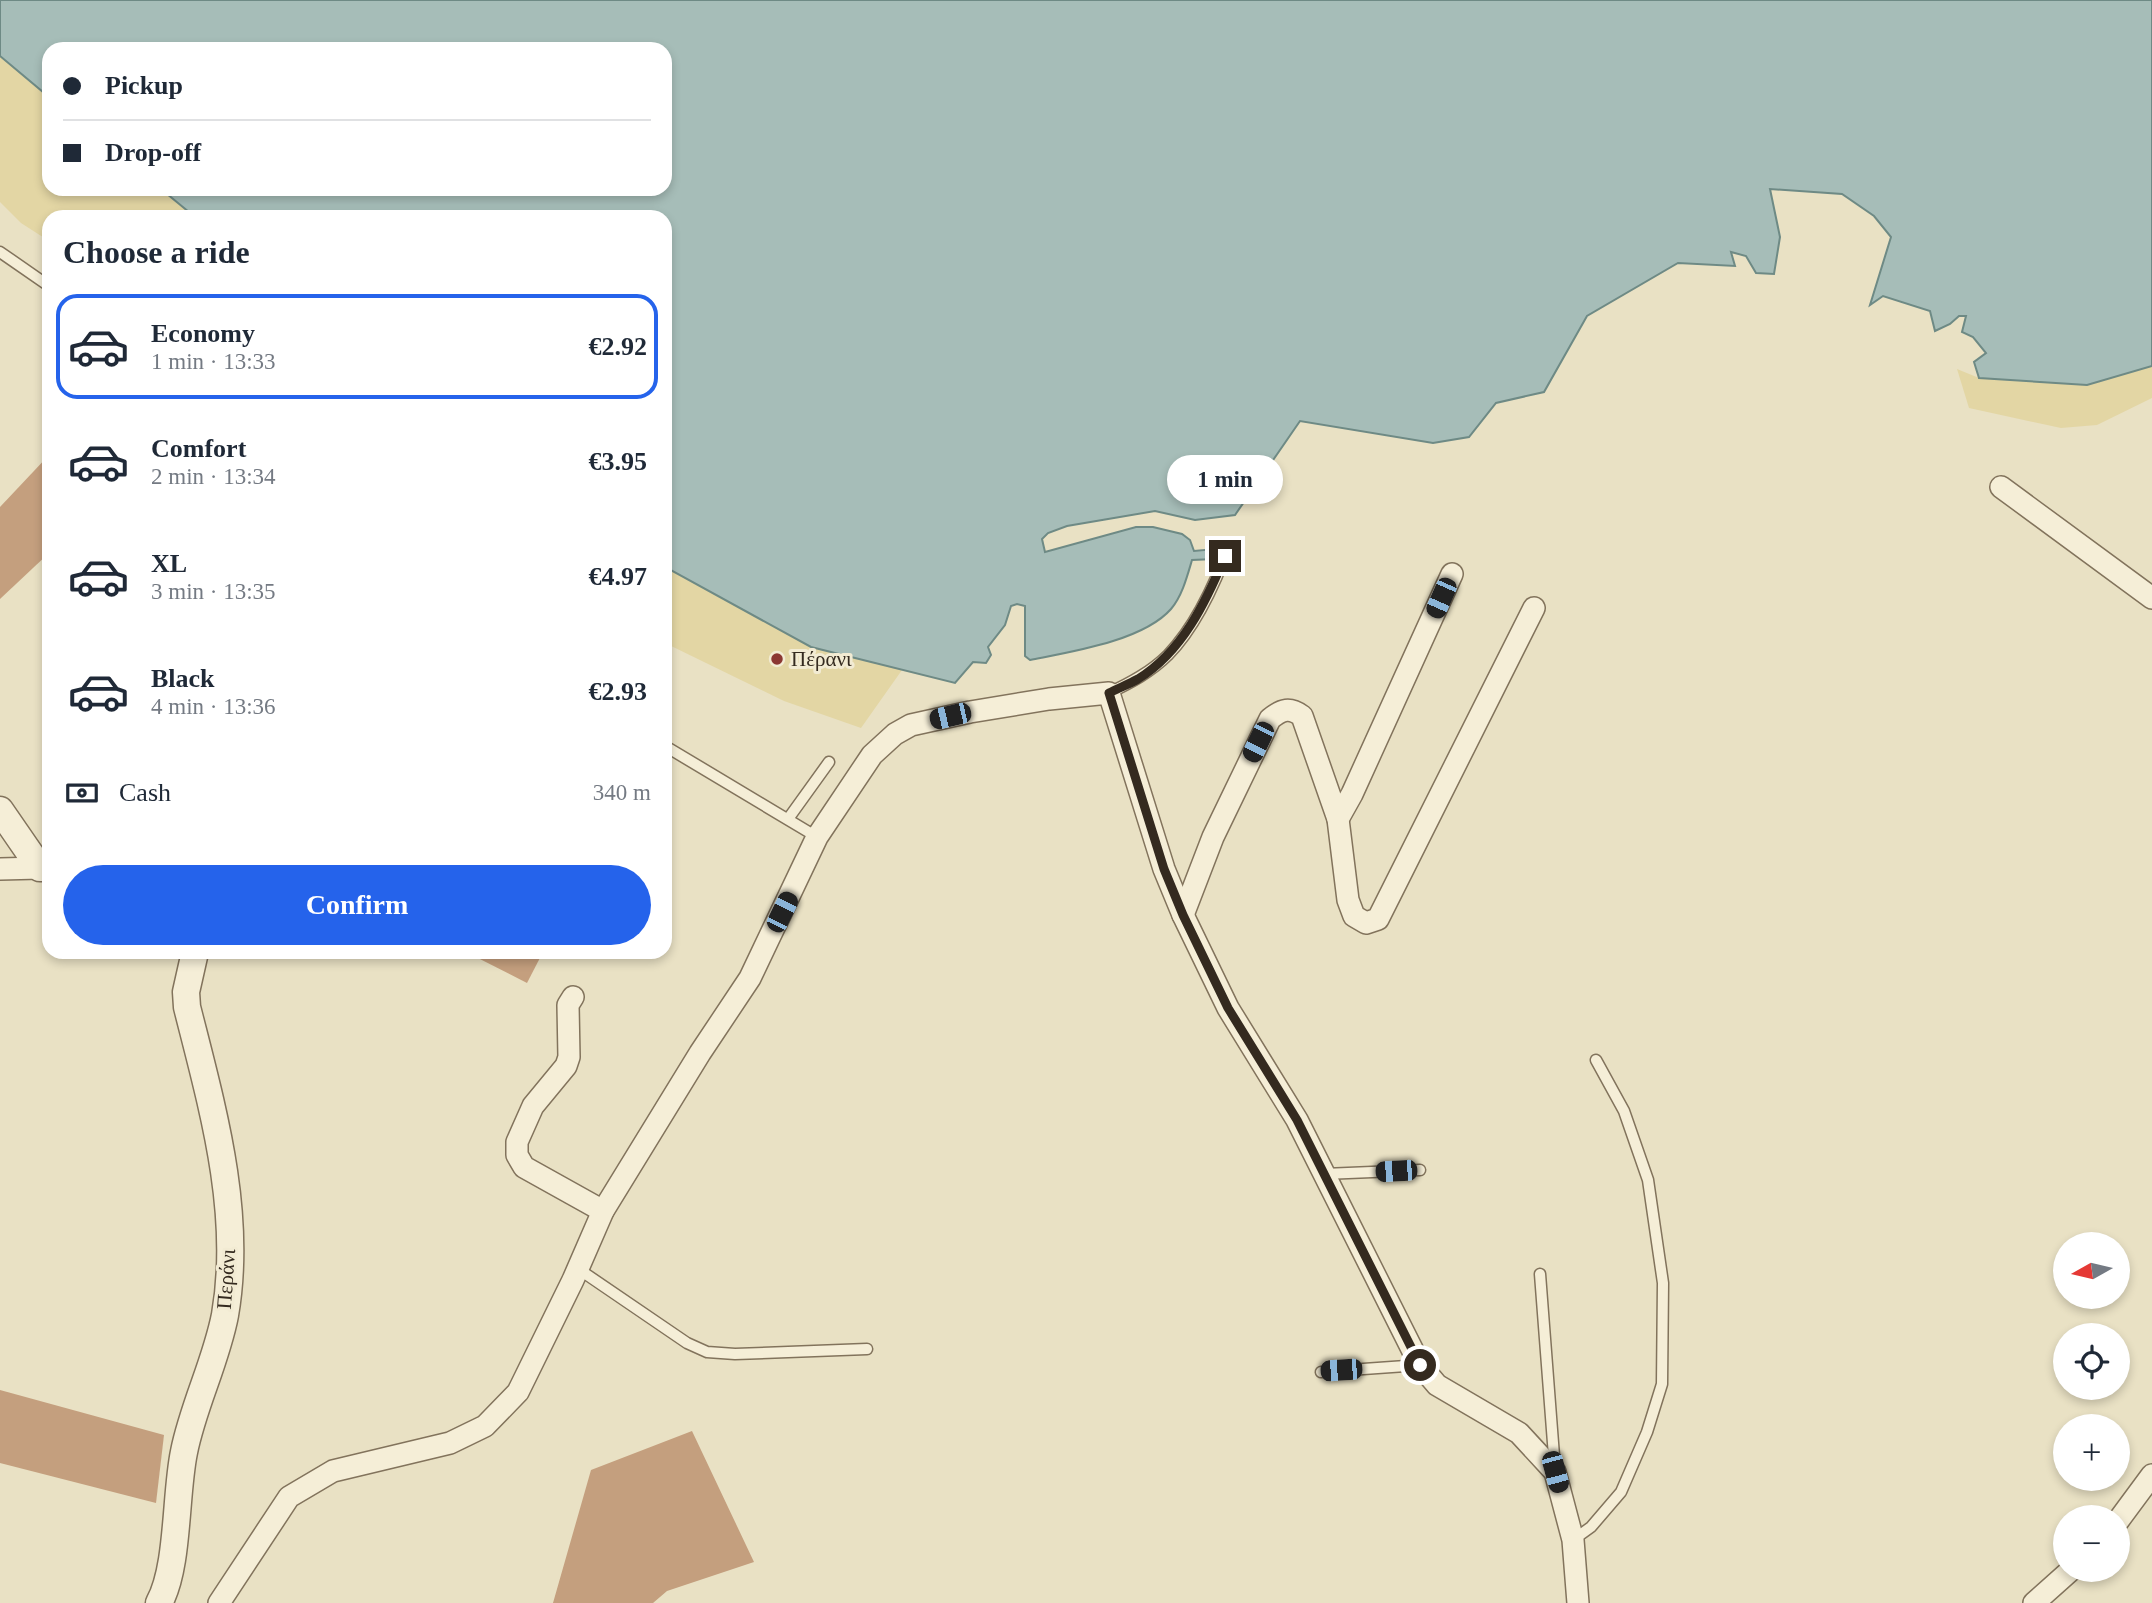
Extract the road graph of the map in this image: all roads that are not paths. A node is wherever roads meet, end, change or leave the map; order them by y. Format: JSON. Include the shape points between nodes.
{"nodes":[{"id":1,"x":0,"y":252,"type":"edge"},
{"id":2,"x":42,"y":281,"type":"edge"},
{"id":3,"x":2001,"y":487,"type":"dead end"},
{"id":4,"x":1230,"y":543,"type":"dead end"},
{"id":5,"x":1452,"y":574,"type":"dead end"},
{"id":6,"x":2152,"y":598,"type":"edge"},
{"id":7,"x":1534,"y":608,"type":"dead end"},
{"id":8,"x":1109,"y":693,"type":"junction"},
{"id":9,"x":672,"y":750,"type":"edge"},
{"id":10,"x":829,"y":762,"type":"dead end"},
{"id":11,"x":0,"y":810,"type":"edge"},
{"id":12,"x":788,"y":819,"type":"junction"},
{"id":13,"x":1338,"y":819,"type":"junction"},
{"id":14,"x":817,"y":837,"type":"junction"},
{"id":15,"x":42,"y":864,"type":"edge"},
{"id":16,"x":42,"y":868,"type":"edge"},
{"id":17,"x":0,"y":869,"type":"edge"},
{"id":18,"x":1183,"y":915,"type":"junction"},
{"id":19,"x":193,"y":959,"type":"edge"},
{"id":20,"x":573,"y":997,"type":"dead end"},
{"id":21,"x":1596,"y":1060,"type":"dead end"},
{"id":22,"x":1420,"y":1170,"type":"dead end"},
{"id":23,"x":1324,"y":1174,"type":"junction"},
{"id":24,"x":603,"y":1211,"type":"junction"},
{"id":25,"x":577,"y":1268,"type":"junction"},
{"id":26,"x":1541,"y":1274,"type":"dead end"},
{"id":27,"x":867,"y":1349,"type":"dead end"},
{"id":28,"x":1420,"y":1365,"type":"junction"},
{"id":29,"x":1321,"y":1372,"type":"dead end"},
{"id":30,"x":1555,"y":1472,"type":"junction"},
{"id":31,"x":2152,"y":1475,"type":"edge"},
{"id":32,"x":2130,"y":1505,"type":"edge"},
{"id":33,"x":1573,"y":1540,"type":"junction"},
{"id":34,"x":2058,"y":1582,"type":"edge"},
{"id":35,"x":159,"y":1603,"type":"edge"},
{"id":36,"x":219,"y":1603,"type":"edge"},
{"id":37,"x":1578,"y":1603,"type":"edge"},
{"id":38,"x":2034,"y":1603,"type":"edge"}],
"edges":[{"from":1,"to":2,"type":"lane"},
{"from":3,"to":6,"type":"street"},
{"from":4,"to":8,"type":"lane","via":[[1193,621],[1167,655],[1139,678]]},
{"from":5,"to":13,"type":"street"},
{"from":7,"to":13,"type":"street","via":[[1378,919],[1366,923],[1354,916],[1348,900]]},
{"from":8,"to":14,"type":"street","via":[[1023,703],[911,725],[872,755]]},
{"from":8,"to":18,"type":"street"},
{"from":9,"to":12,"type":"lane"},
{"from":10,"to":12,"type":"lane"},
{"from":11,"to":15,"type":"street"},
{"from":12,"to":14,"type":"lane"},
{"from":13,"to":18,"type":"street","via":[[1303,716],[1293,709],[1280,710],[1270,719],[1213,837]]},
{"from":14,"to":24,"type":"street","via":[[750,978]]},
{"from":16,"to":17,"type":"street"},
{"from":18,"to":23,"type":"street","via":[[1228,1008],[1297,1120]]},
{"from":19,"to":35,"type":"street","name":"Περάνι","via":[[187,1007],[219,1131],[229,1270],[225,1316],[184,1452],[172,1554]]},
{"from":20,"to":24,"type":"street","via":[[568,1005],[566,1066],[533,1106],[517,1142],[517,1155],[524,1167]]},
{"from":21,"to":33,"type":"lane","via":[[1624,1111],[1648,1180],[1663,1283],[1661,1384],[1647,1432],[1621,1492],[1591,1527]]},
{"from":22,"to":23,"type":"lane"},
{"from":23,"to":28,"type":"street"},
{"from":24,"to":25,"type":"street"},
{"from":25,"to":27,"type":"lane","via":[[707,1352]]},
{"from":25,"to":36,"type":"street","via":[[518,1392],[485,1426],[450,1443],[333,1471],[289,1497]]},
{"from":26,"to":30,"type":"lane"},
{"from":28,"to":29,"type":"lane"},
{"from":28,"to":30,"type":"street","via":[[1437,1385],[1519,1433]]},
{"from":30,"to":33,"type":"street"},
{"from":31,"to":32,"type":"street"},
{"from":33,"to":37,"type":"street"},
{"from":34,"to":38,"type":"street"}]}
